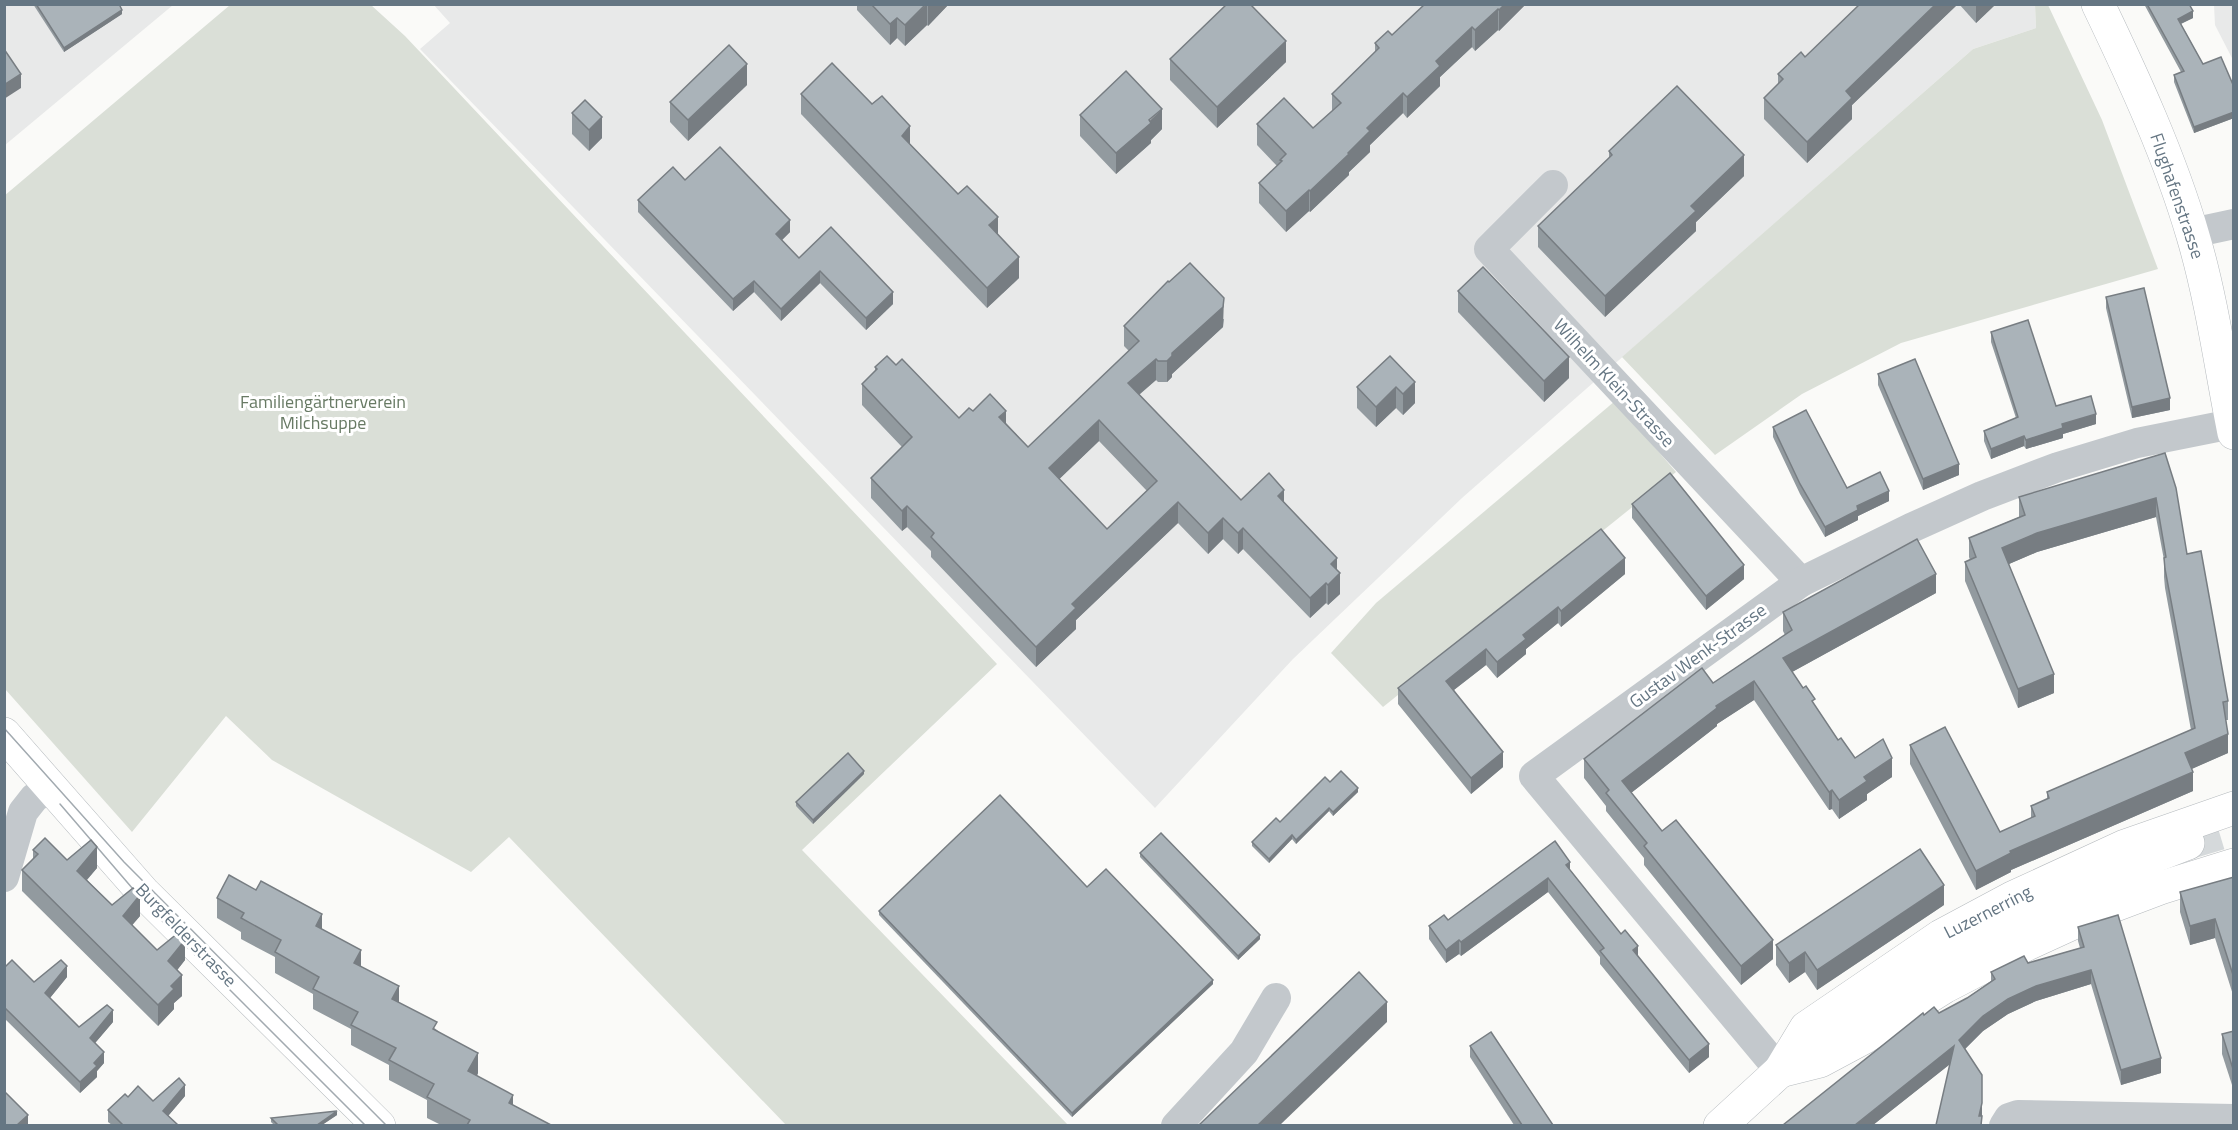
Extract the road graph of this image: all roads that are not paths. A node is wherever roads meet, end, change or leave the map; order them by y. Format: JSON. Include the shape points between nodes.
{"nodes":[{"id":1,"x":2098,"y":4,"type":"edge"},
{"id":2,"x":1553,"y":185,"type":"dead end"},
{"id":3,"x":2234,"y":224,"type":"edge"},
{"id":4,"x":2192,"y":233,"type":"junction"},
{"id":5,"x":2233,"y":429,"type":"edge"},
{"id":6,"x":1801,"y":582,"type":"junction"},
{"id":7,"x":4,"y":734,"type":"edge"},
{"id":8,"x":50,"y":786,"type":"junction"},
{"id":9,"x":2234,"y":808,"type":"edge"},
{"id":10,"x":2191,"y":851,"type":"tunnel mouth"},
{"id":11,"x":2234,"y":865,"type":"edge"},
{"id":12,"x":4,"y":877,"type":"edge"},
{"id":13,"x":1276,"y":998,"type":"dead end"},
{"id":14,"x":1780,"y":1071,"type":"junction"},
{"id":15,"x":2234,"y":1119,"type":"edge"},
{"id":16,"x":2011,"y":1120,"type":"edge"},
{"id":17,"x":374,"y":1124,"type":"edge"},
{"id":18,"x":1176,"y":1125,"type":"edge"},
{"id":19,"x":1720,"y":1125,"type":"edge"}],
"edges":[{"from":1,"to":4,"type":"main road","name":"Flughafenstrasse","via":[[2133,77]]},
{"from":2,"to":6,"type":"street","name":"Wilhelm Klein-Strasse","via":[[1489,249]]},
{"from":3,"to":4,"type":"street"},
{"from":4,"to":5,"type":"main road","name":"Flughafenstrasse"},
{"from":5,"to":6,"type":"street","name":"Gustav Wenk-Strasse","via":[[2137,443],[2058,467],[1932,519]]},
{"from":6,"to":14,"type":"street","name":"Gustav Wenk-Strasse","via":[[1534,776]]},
{"from":7,"to":8,"type":"main road","name":"Burgfelderstrasse"},
{"from":8,"to":12,"type":"street","via":[[23,812]]},
{"from":8,"to":17,"type":"main road","name":"Burgfelderstrasse","via":[[143,892]]},
{"from":9,"to":14,"type":"main road","name":"Luzernerring","via":[[2125,846],[1941,936],[1806,1028]]},
{"from":10,"to":14,"type":"main road","via":[[2086,884],[1968,943],[1896,985]]},
{"from":11,"to":14,"type":"main road","name":"Luzernerring","via":[[2154,890],[2066,926],[1944,987],[1820,1061]]},
{"from":13,"to":18,"type":"street","via":[[1244,1053]]},
{"from":14,"to":19,"type":"main road","name":"Luzernerring"},
{"from":15,"to":16,"type":"street"}]}
